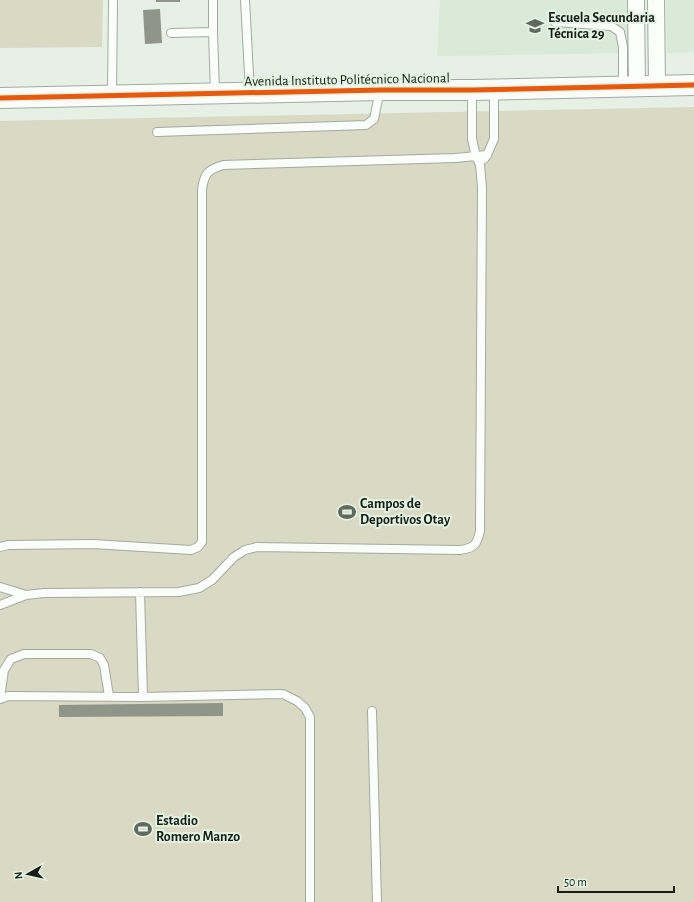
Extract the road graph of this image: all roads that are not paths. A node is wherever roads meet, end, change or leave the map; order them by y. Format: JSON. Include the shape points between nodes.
{"nodes":[{"id":1,"x":112,"y":0,"type":"edge"},
{"id":2,"x":213,"y":0,"type":"edge"},
{"id":3,"x":245,"y":0,"type":"edge"},
{"id":4,"x":656,"y":1,"type":"edge"},
{"id":5,"x":636,"y":2,"type":"edge"},
{"id":6,"x":555,"y":22,"type":"dead end"},
{"id":7,"x":213,"y":32,"type":"junction"},
{"id":8,"x":171,"y":33,"type":"dead end"},
{"id":9,"x":694,"y":85,"type":"edge"},
{"id":10,"x":657,"y":86,"type":"junction"},
{"id":11,"x":630,"y":87,"type":"junction"},
{"id":12,"x":380,"y":90,"type":"junction"},
{"id":13,"x":472,"y":90,"type":"junction"},
{"id":14,"x":494,"y":90,"type":"junction"},
{"id":15,"x":250,"y":93,"type":"junction"},
{"id":16,"x":215,"y":94,"type":"junction"},
{"id":17,"x":112,"y":96,"type":"junction"},
{"id":18,"x":0,"y":98,"type":"edge"},
{"id":19,"x":157,"y":132,"type":"dead end"},
{"id":20,"x":487,"y":155,"type":"junction"},
{"id":21,"x":476,"y":156,"type":"junction"},
{"id":22,"x":480,"y":165,"type":"junction"},
{"id":23,"x":0,"y":547,"type":"edge"},
{"id":24,"x":0,"y":587,"type":"edge"},
{"id":25,"x":140,"y":592,"type":"junction"},
{"id":26,"x":26,"y":595,"type":"junction"},
{"id":27,"x":0,"y":605,"type":"edge"},
{"id":28,"x":109,"y":696,"type":"junction"},
{"id":29,"x":143,"y":697,"type":"junction"},
{"id":30,"x":0,"y":698,"type":"edge"},
{"id":31,"x":372,"y":711,"type":"dead end"},
{"id":32,"x":310,"y":902,"type":"edge"},
{"id":33,"x":377,"y":902,"type":"edge"}],
"edges":[{"from":1,"to":17,"type":"lane"},
{"from":2,"to":7,"type":"lane"},
{"from":3,"to":15,"type":"lane"},
{"from":4,"to":5,"type":"street"},
{"from":4,"to":10,"type":"street"},
{"from":5,"to":11,"type":"street"},
{"from":6,"to":11,"type":"lane","via":[[612,26],[620,32]]},
{"from":7,"to":8,"type":"lane"},
{"from":7,"to":16,"type":"lane"},
{"from":9,"to":10,"type":"street","name":"Avenida Instituto Politécnico Nacional"},
{"from":10,"to":11,"type":"street","name":"Avenida Instituto Politécnico Nacional"},
{"from":11,"to":14,"type":"street","name":"Avenida Instituto Politécnico Nacional"},
{"from":12,"to":13,"type":"street","name":"Avenida Instituto Politécnico Nacional"},
{"from":12,"to":15,"type":"street","name":"Avenida Instituto Politécnico Nacional"},
{"from":12,"to":19,"type":"lane","via":[[374,119],[366,125]]},
{"from":13,"to":14,"type":"street","name":"Avenida Instituto Politécnico Nacional"},
{"from":13,"to":21,"type":"lane","via":[[472,139]]},
{"from":14,"to":20,"type":"lane","via":[[494,139]]},
{"from":15,"to":16,"type":"street","name":"Avenida Instituto Politécnico Nacional"},
{"from":16,"to":17,"type":"street","name":"Avenida Instituto Politécnico Nacional"},
{"from":17,"to":18,"type":"street","name":"Avenida Instituto Politécnico Nacional"},
{"from":20,"to":21,"type":"lane"},
{"from":20,"to":22,"type":"lane"},
{"from":21,"to":22,"type":"lane"},
{"from":21,"to":23,"type":"lane","via":[[223,165],[209,170],[204,176],[202,190],[202,542],[192,550],[93,544]]},
{"from":22,"to":25,"type":"lane","via":[[480,531],[477,541],[468,549],[460,550],[257,547],[244,550],[234,557],[212,580],[199,588],[179,592]]},
{"from":24,"to":26,"type":"lane"},
{"from":25,"to":26,"type":"lane"},
{"from":25,"to":29,"type":"lane"},
{"from":26,"to":27,"type":"lane"},
{"from":28,"to":29,"type":"lane"},
{"from":28,"to":30,"type":"lane"},
{"from":28,"to":30,"type":"lane","via":[[104,665],[100,658],[91,654],[24,654],[11,659],[4,670]]},
{"from":29,"to":32,"type":"lane","via":[[283,694],[305,708],[310,717]]},
{"from":31,"to":33,"type":"lane"}]}
